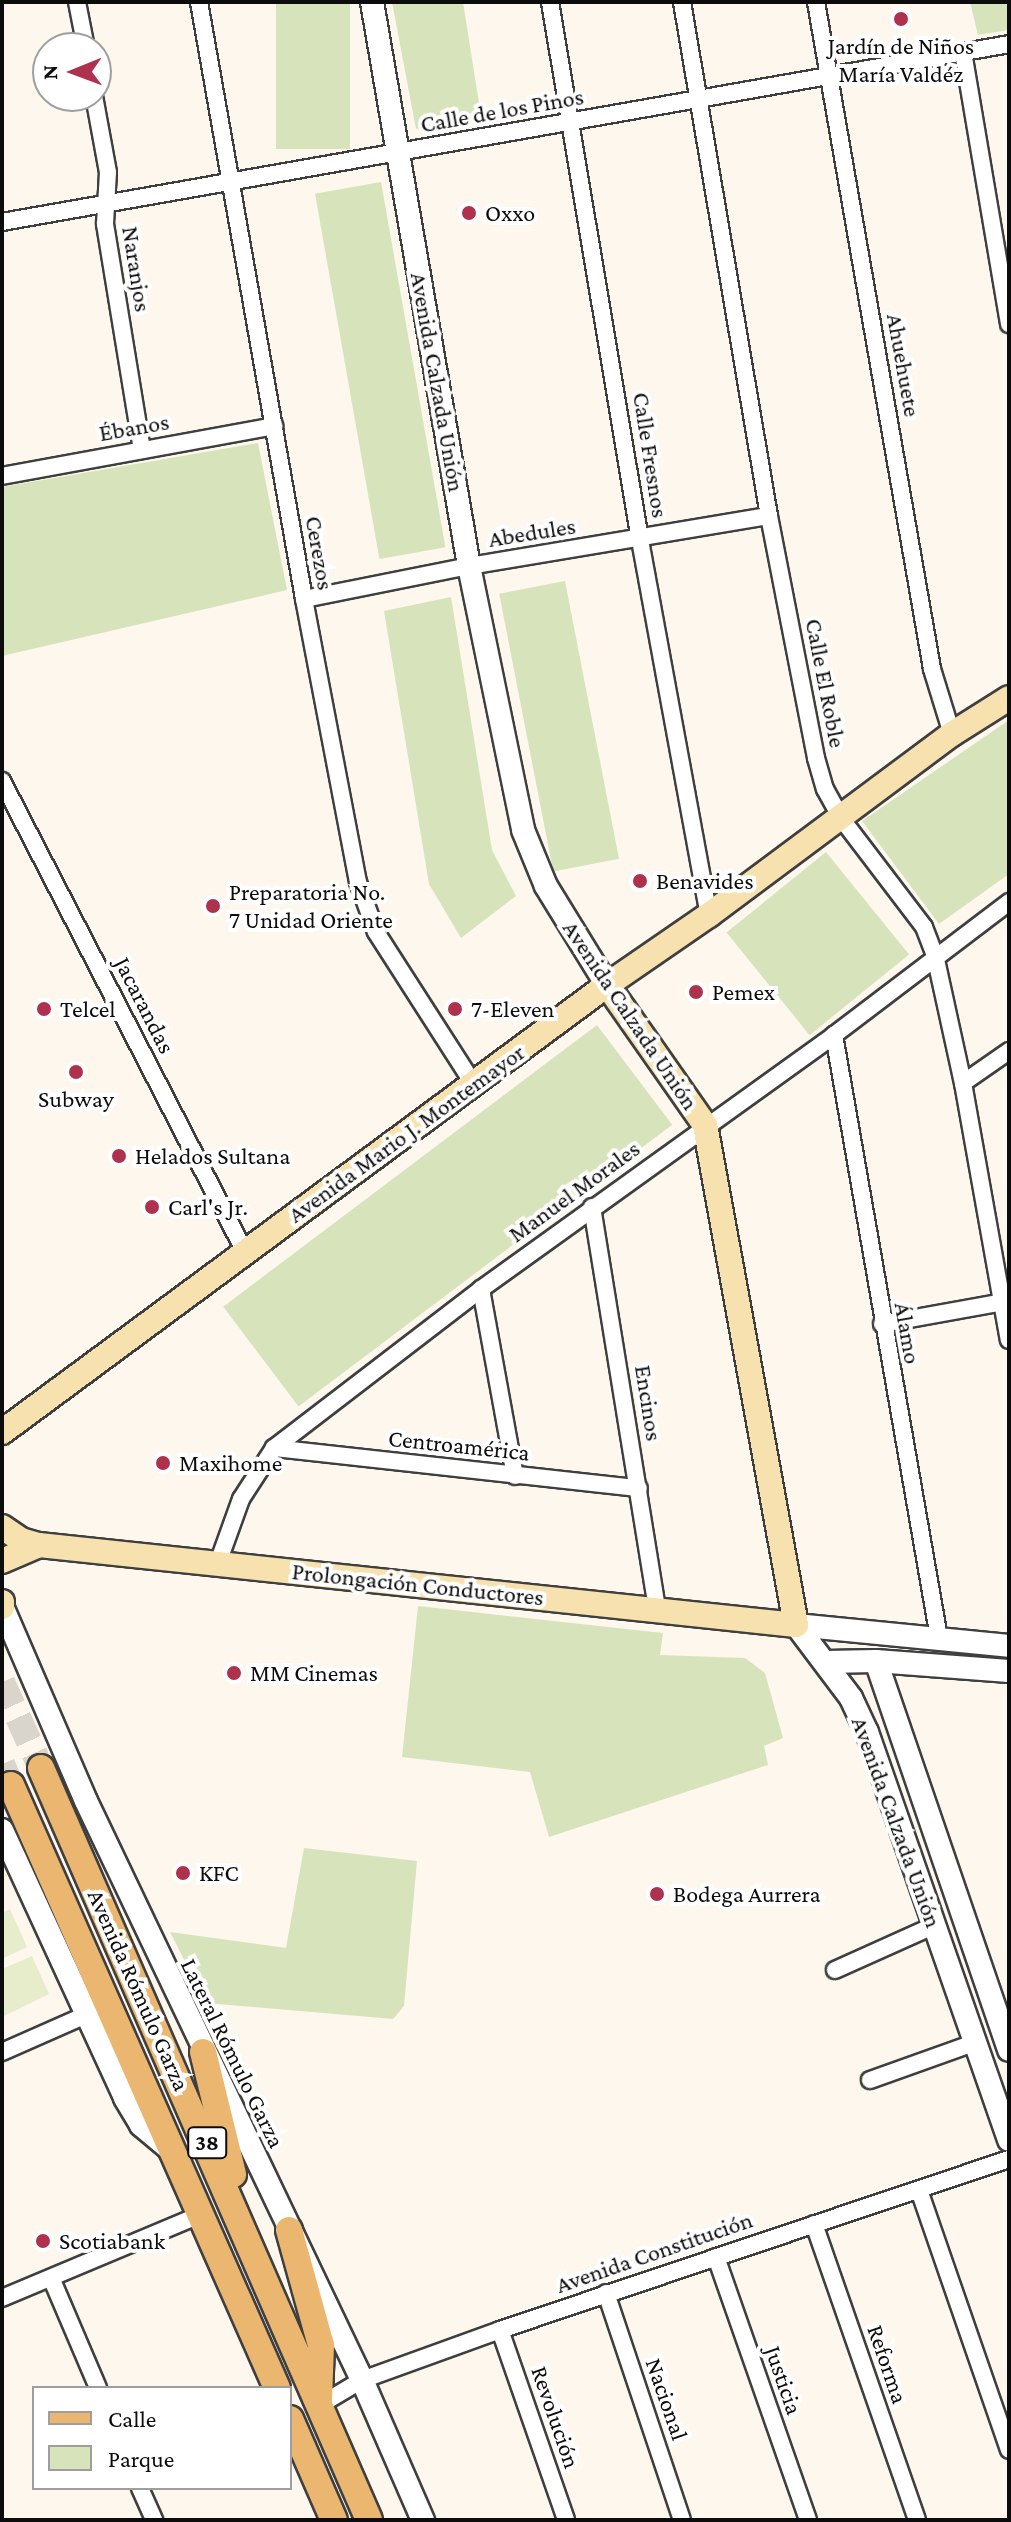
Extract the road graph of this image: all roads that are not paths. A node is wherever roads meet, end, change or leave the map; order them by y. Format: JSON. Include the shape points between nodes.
{"nodes":[{"id":1,"x":77,"y":2,"type":"edge"},
{"id":2,"x":199,"y":2,"type":"edge"},
{"id":3,"x":372,"y":2,"type":"edge"},
{"id":4,"x":550,"y":2,"type":"edge"},
{"id":5,"x":682,"y":2,"type":"edge"},
{"id":6,"x":816,"y":2,"type":"edge"},
{"id":7,"x":83,"y":32,"type":"edge"},
{"id":8,"x":1009,"y":44,"type":"edge"},
{"id":9,"x":963,"y":52,"type":"junction"},
{"id":10,"x":829,"y":76,"type":"junction"},
{"id":11,"x":700,"y":100,"type":"junction"},
{"id":12,"x":97,"y":112,"type":"edge"},
{"id":13,"x":573,"y":123,"type":"junction"},
{"id":14,"x":398,"y":152,"type":"junction"},
{"id":15,"x":231,"y":181,"type":"junction"},
{"id":16,"x":104,"y":205,"type":"junction"},
{"id":17,"x":2,"y":222,"type":"edge"},
{"id":18,"x":1009,"y":324,"type":"edge"},
{"id":19,"x":274,"y":426,"type":"junction"},
{"id":20,"x":142,"y":450,"type":"junction"},
{"id":21,"x":2,"y":476,"type":"edge"},
{"id":22,"x":769,"y":516,"type":"junction"},
{"id":23,"x":640,"y":540,"type":"junction"},
{"id":24,"x":469,"y":566,"type":"junction"},
{"id":25,"x":304,"y":599,"type":"junction"},
{"id":26,"x":1009,"y":698,"type":"edge"},
{"id":27,"x":952,"y":734,"type":"junction"},
{"id":28,"x":2,"y":781,"type":"edge"},
{"id":29,"x":841,"y":818,"type":"junction"},
{"id":30,"x":1009,"y":902,"type":"edge"},
{"id":31,"x":709,"y":915,"type":"junction"},
{"id":32,"x":935,"y":955,"type":"junction"},
{"id":33,"x":607,"y":985,"type":"junction"},
{"id":34,"x":834,"y":1035,"type":"junction"},
{"id":35,"x":1009,"y":1051,"type":"edge"},
{"id":36,"x":473,"y":1083,"type":"junction"},
{"id":37,"x":963,"y":1083,"type":"junction"},
{"id":38,"x":705,"y":1125,"type":"junction"},
{"id":39,"x":592,"y":1207,"type":"junction"},
{"id":40,"x":245,"y":1252,"type":"junction"},
{"id":41,"x":481,"y":1289,"type":"junction"},
{"id":42,"x":1006,"y":1301,"type":"edge"},
{"id":43,"x":882,"y":1324,"type":"junction"},
{"id":44,"x":1009,"y":1340,"type":"edge"},
{"id":45,"x":25,"y":1414,"type":"junction"},
{"id":46,"x":2,"y":1425,"type":"edge"},
{"id":47,"x":2,"y":1432,"type":"edge"},
{"id":48,"x":274,"y":1448,"type":"junction"},
{"id":49,"x":515,"y":1476,"type":"junction"},
{"id":50,"x":639,"y":1488,"type":"junction"},
{"id":51,"x":2,"y":1527,"type":"edge"},
{"id":52,"x":39,"y":1545,"type":"junction"},
{"id":53,"x":8,"y":1557,"type":"edge"},
{"id":54,"x":218,"y":1563,"type":"junction"},
{"id":55,"x":2,"y":1582,"type":"edge"},
{"id":56,"x":2,"y":1605,"type":"edge"},
{"id":57,"x":657,"y":1608,"type":"junction"},
{"id":58,"x":796,"y":1625,"type":"junction"},
{"id":59,"x":8,"y":1629,"type":"edge"},
{"id":60,"x":939,"y":1638,"type":"junction"},
{"id":61,"x":1009,"y":1646,"type":"edge"},
{"id":62,"x":876,"y":1661,"type":"junction"},
{"id":63,"x":826,"y":1662,"type":"junction"},
{"id":64,"x":1009,"y":1671,"type":"edge"},
{"id":65,"x":41,"y":1768,"type":"tunnel mouth"},
{"id":66,"x":11,"y":1785,"type":"tunnel mouth"},
{"id":67,"x":2,"y":1830,"type":"edge"},
{"id":68,"x":935,"y":1925,"type":"junction"},
{"id":69,"x":835,"y":1970,"type":"dead end"},
{"id":70,"x":86,"y":2015,"type":"junction"},
{"id":71,"x":977,"y":2042,"type":"junction"},
{"id":72,"x":1009,"y":2050,"type":"edge"},
{"id":73,"x":2,"y":2052,"type":"edge"},
{"id":74,"x":203,"y":2052,"type":"junction"},
{"id":75,"x":870,"y":2080,"type":"dead end"},
{"id":76,"x":1009,"y":2140,"type":"edge"},
{"id":77,"x":170,"y":2149,"type":"junction"},
{"id":78,"x":1009,"y":2159,"type":"edge"},
{"id":79,"x":919,"y":2190,"type":"junction"},
{"id":80,"x":202,"y":2214,"type":"junction"},
{"id":81,"x":814,"y":2224,"type":"junction"},
{"id":82,"x":243,"y":2225,"type":"junction"},
{"id":83,"x":289,"y":2230,"type":"junction"},
{"id":84,"x":716,"y":2257,"type":"junction"},
{"id":85,"x":52,"y":2280,"type":"junction"},
{"id":86,"x":606,"y":2293,"type":"junction"},
{"id":87,"x":2,"y":2298,"type":"edge"},
{"id":88,"x":500,"y":2330,"type":"junction"},
{"id":89,"x":362,"y":2380,"type":"junction"},
{"id":90,"x":97,"y":2386,"type":"edge"},
{"id":91,"x":276,"y":2386,"type":"edge"},
{"id":92,"x":319,"y":2404,"type":"junction"},
{"id":93,"x":292,"y":2424,"type":"edge"},
{"id":94,"x":1009,"y":2450,"type":"edge"},
{"id":95,"x":141,"y":2490,"type":"edge"},
{"id":96,"x":154,"y":2520,"type":"edge"},
{"id":97,"x":334,"y":2520,"type":"edge"},
{"id":98,"x":369,"y":2520,"type":"edge"},
{"id":99,"x":423,"y":2520,"type":"edge"},
{"id":100,"x":566,"y":2520,"type":"edge"},
{"id":101,"x":682,"y":2520,"type":"edge"},
{"id":102,"x":808,"y":2520,"type":"edge"},
{"id":103,"x":917,"y":2520,"type":"edge"}],
"edges":[{"from":1,"to":7,"type":"street"},
{"from":2,"to":15,"type":"street","name":"Cerezos"},
{"from":3,"to":14,"type":"street","name":"Avenida Calzada Unión"},
{"from":4,"to":13,"type":"street","name":"Calle Fresnos"},
{"from":5,"to":11,"type":"street","name":"Calle El Roble"},
{"from":6,"to":10,"type":"street","name":"Ahuehuete"},
{"from":8,"to":9,"type":"street","name":"Calle de los Pinos"},
{"from":9,"to":10,"type":"street","name":"Calle de los Pinos"},
{"from":9,"to":18,"type":"street"},
{"from":10,"to":11,"type":"street","name":"Calle de los Pinos"},
{"from":10,"to":27,"type":"street","name":"Ahuehuete","via":[[932,669]]},
{"from":11,"to":13,"type":"street","name":"Calle de los Pinos"},
{"from":11,"to":22,"type":"street","name":"Calle El Roble"},
{"from":12,"to":16,"type":"street","name":"Naranjos","via":[[108,172]]},
{"from":13,"to":14,"type":"street","name":"Calle de los Pinos"},
{"from":13,"to":23,"type":"street","name":"Calle Fresnos"},
{"from":14,"to":15,"type":"street","name":"Calle de los Pinos"},
{"from":14,"to":24,"type":"street","name":"Avenida Calzada Unión"},
{"from":15,"to":16,"type":"street","name":"Calle de los Pinos"},
{"from":15,"to":19,"type":"street","name":"Cerezos"},
{"from":16,"to":17,"type":"street","name":"Calle de los Pinos"},
{"from":16,"to":20,"type":"street","name":"Naranjos"},
{"from":19,"to":20,"type":"street","name":"Ébanos"},
{"from":19,"to":25,"type":"street","name":"Cerezos"},
{"from":20,"to":21,"type":"street","name":"Ébanos"},
{"from":22,"to":23,"type":"street","name":"Abedules"},
{"from":22,"to":29,"type":"street","name":"Calle El Roble","via":[[816,758]]},
{"from":23,"to":24,"type":"street","name":"Abedules"},
{"from":23,"to":31,"type":"street","name":"Calle Fresnos"},
{"from":24,"to":25,"type":"street","name":"Abedules"},
{"from":24,"to":33,"type":"street","name":"Avenida Calzada Unión","via":[[530,854]]},
{"from":25,"to":36,"type":"street","name":"Cerezos","via":[[365,905],[395,965]]},
{"from":26,"to":27,"type":"main road","name":"Avenida Mario J. Montemayor"},
{"from":27,"to":29,"type":"main road","name":"Avenida Mario J. Montemayor"},
{"from":28,"to":40,"type":"street","name":"Jacarandas"},
{"from":29,"to":31,"type":"main road","name":"Avenida Mario J. Montemayor"},
{"from":29,"to":32,"type":"street","name":"Calle El Roble","via":[[917,918]]},
{"from":30,"to":32,"type":"street","name":"Manuel Morales"},
{"from":31,"to":33,"type":"main road","name":"Avenida Mario J. Montemayor"},
{"from":32,"to":34,"type":"street","name":"Manuel Morales"},
{"from":32,"to":37,"type":"street","name":"Calle El Roble"},
{"from":33,"to":36,"type":"main road","name":"Avenida Mario J. Montemayor"},
{"from":33,"to":38,"type":"main road","name":"Avenida Calzada Unión"},
{"from":34,"to":38,"type":"street","name":"Manuel Morales"},
{"from":34,"to":43,"type":"street","name":"Álamo"},
{"from":35,"to":37,"type":"street"},
{"from":36,"to":40,"type":"main road","name":"Avenida Mario J. Montemayor"},
{"from":37,"to":42,"type":"street","name":"Calle El Roble"},
{"from":38,"to":39,"type":"street","name":"Manuel Morales"},
{"from":38,"to":58,"type":"main road","name":"Avenida Calzada Unión"},
{"from":39,"to":41,"type":"street","name":"Manuel Morales"},
{"from":39,"to":50,"type":"street","name":"Encinos"},
{"from":40,"to":45,"type":"main road","name":"Avenida Mario J. Montemayor"},
{"from":41,"to":48,"type":"street","name":"Manuel Morales"},
{"from":41,"to":49,"type":"street"},
{"from":42,"to":43,"type":"street"},
{"from":42,"to":44,"type":"street","name":"Calle El Roble"},
{"from":43,"to":60,"type":"street","name":"Álamo"},
{"from":45,"to":46,"type":"main road"},
{"from":45,"to":47,"type":"main road","name":"Avenida Mario J. Montemayor"},
{"from":48,"to":49,"type":"street","name":"Centroamérica"},
{"from":48,"to":54,"type":"street","name":"Manuel Morales","via":[[241,1499]]},
{"from":49,"to":50,"type":"street","name":"Centroamérica"},
{"from":50,"to":57,"type":"street","name":"Encinos"},
{"from":51,"to":52,"type":"main road"},
{"from":52,"to":53,"type":"main road"},
{"from":52,"to":54,"type":"main road","name":"Prolongación Conductores"},
{"from":53,"to":55,"type":"main road"},
{"from":54,"to":57,"type":"main road","name":"Prolongación Conductores"},
{"from":56,"to":59,"type":"street","name":"Lateral Rómulo Garza"},
{"from":57,"to":58,"type":"main road","name":"Prolongación Conductores"},
{"from":58,"to":60,"type":"street"},
{"from":58,"to":63,"type":"street","name":"Avenida Calzada Unión"},
{"from":59,"to":74,"type":"street","name":"Lateral Rómulo Garza"},
{"from":60,"to":61,"type":"street"},
{"from":62,"to":63,"type":"street"},
{"from":62,"to":64,"type":"street"},
{"from":62,"to":72,"type":"street","name":"Avenida Calzada Unión"},
{"from":63,"to":68,"type":"street","name":"Avenida Calzada Unión","via":[[867,1732]]},
{"from":65,"to":82,"type":"main road","name":"Avenida Rómulo Garza","number":"38"},
{"from":66,"to":77,"type":"main road","name":"Avenida Rómulo Garza","number":"38"},
{"from":67,"to":70,"type":"street"},
{"from":68,"to":69,"type":"street"},
{"from":68,"to":71,"type":"street","name":"Avenida Calzada Unión"},
{"from":70,"to":73,"type":"street"},
{"from":70,"to":77,"type":"street","via":[[141,2125]]},
{"from":71,"to":75,"type":"street"},
{"from":71,"to":76,"type":"street","name":"Avenida Calzada Unión"},
{"from":74,"to":82,"type":"main road"},
{"from":74,"to":83,"type":"street","name":"Lateral Rómulo Garza"},
{"from":77,"to":80,"type":"main road","name":"Avenida Rómulo Garza","number":"38"},
{"from":78,"to":79,"type":"street","name":"Avenida Constitución"},
{"from":79,"to":81,"type":"street","name":"Avenida Constitución"},
{"from":79,"to":94,"type":"street"},
{"from":80,"to":85,"type":"street"},
{"from":80,"to":91,"type":"main road","name":"Avenida Rómulo Garza","number":"38"},
{"from":81,"to":84,"type":"street","name":"Avenida Constitución"},
{"from":81,"to":103,"type":"street","name":"Reforma"},
{"from":82,"to":92,"type":"main road","name":"Avenida Rómulo Garza","number":"38"},
{"from":83,"to":89,"type":"street","name":"Lateral Rómulo Garza"},
{"from":83,"to":92,"type":"main road","via":[[321,2345]]},
{"from":84,"to":86,"type":"street","name":"Avenida Constitución"},
{"from":84,"to":102,"type":"street","name":"Justicia"},
{"from":85,"to":87,"type":"street"},
{"from":85,"to":90,"type":"street"},
{"from":86,"to":88,"type":"street","name":"Avenida Constitución"},
{"from":86,"to":101,"type":"street","name":"Nacional"},
{"from":88,"to":89,"type":"street","name":"Avenida Constitución"},
{"from":88,"to":100,"type":"street","name":"Revolución"},
{"from":89,"to":92,"type":"street","name":"Avenida Constitución"},
{"from":89,"to":99,"type":"street","name":"Lateral Rómulo Garza"},
{"from":92,"to":98,"type":"main road","name":"Avenida Rómulo Garza","number":"38"},
{"from":93,"to":97,"type":"main road"},
{"from":95,"to":96,"type":"street"}]}
